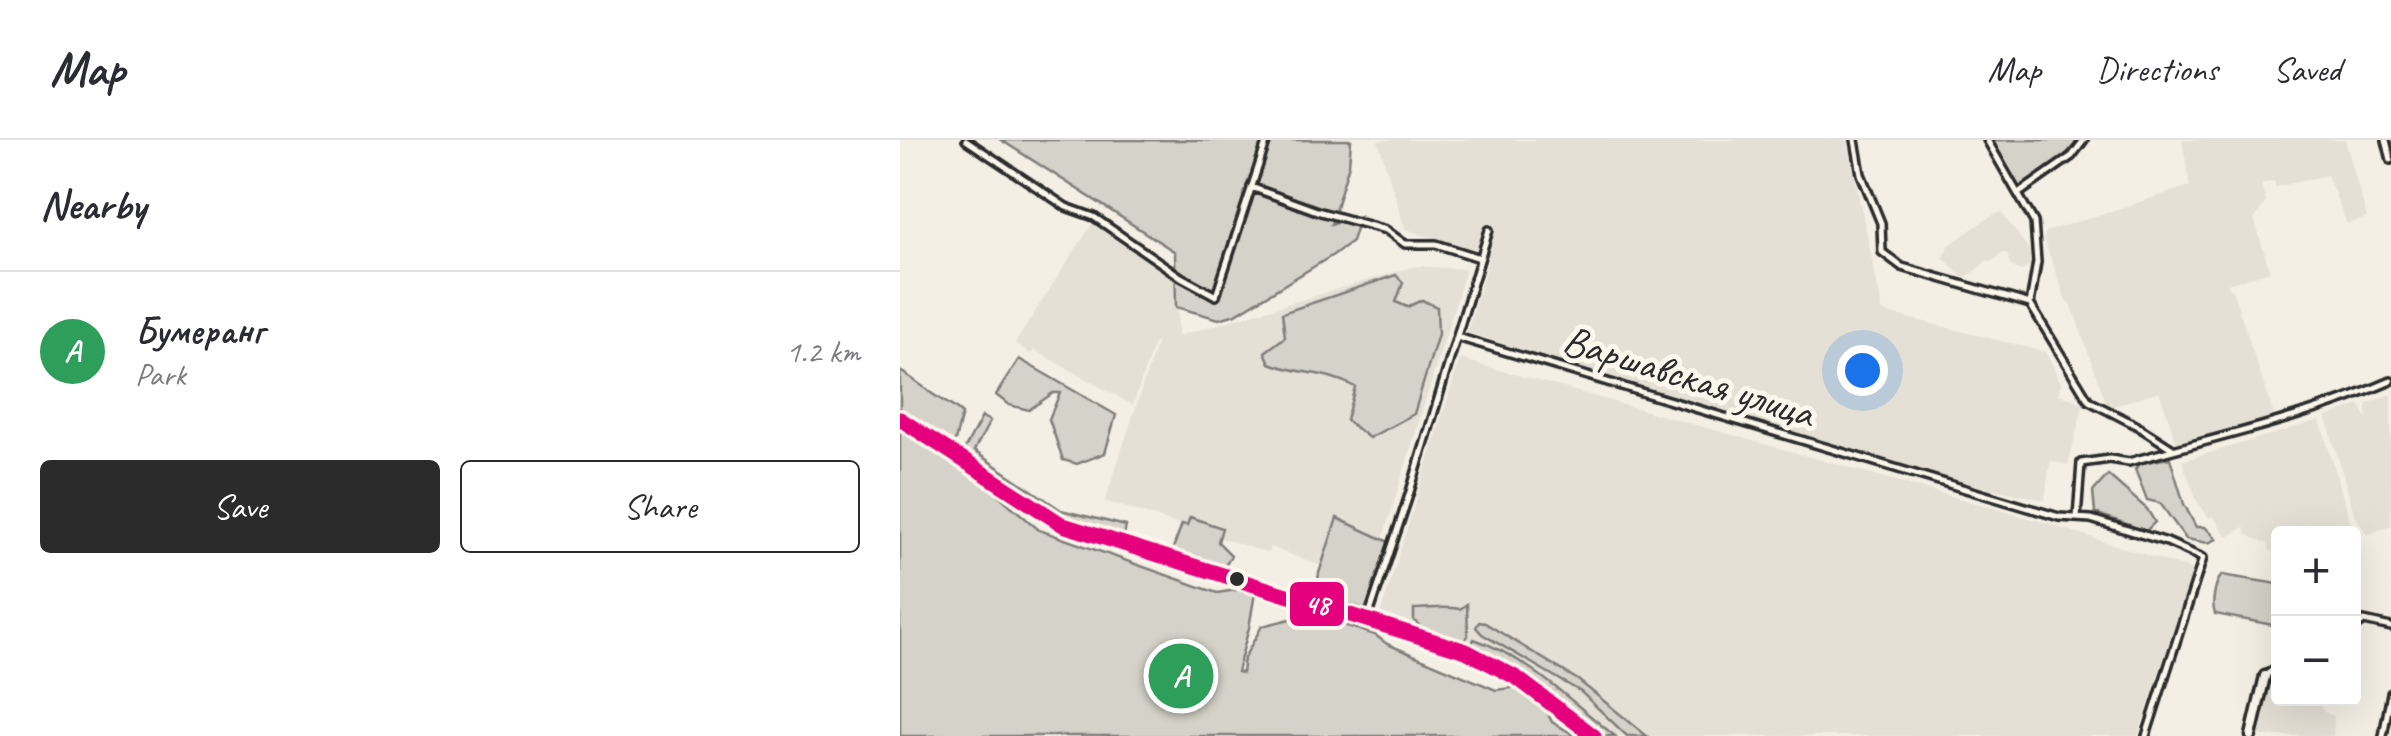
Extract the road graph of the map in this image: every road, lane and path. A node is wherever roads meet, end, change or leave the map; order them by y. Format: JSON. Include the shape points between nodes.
{"nodes":[{"id":1,"x":966,"y":140,"type":"edge"},
{"id":2,"x":1267,"y":140,"type":"edge"},
{"id":3,"x":1854,"y":140,"type":"edge"},
{"id":4,"x":1987,"y":140,"type":"edge"},
{"id":5,"x":2084,"y":140,"type":"edge"},
{"id":6,"x":2388,"y":142,"type":"edge"},
{"id":7,"x":2391,"y":160,"type":"edge"},
{"id":8,"x":1251,"y":187,"type":"junction"},
{"id":9,"x":2018,"y":194,"type":"junction"},
{"id":10,"x":1489,"y":230,"type":"dead end"},
{"id":11,"x":1480,"y":258,"type":"junction"},
{"id":12,"x":2030,"y":304,"type":"junction"},
{"id":13,"x":1457,"y":337,"type":"junction"},
{"id":14,"x":2391,"y":382,"type":"edge"},
{"id":15,"x":900,"y":420,"type":"edge"},
{"id":16,"x":2173,"y":449,"type":"junction"},
{"id":17,"x":2077,"y":518,"type":"junction"},
{"id":18,"x":1367,"y":621,"type":"junction"},
{"id":19,"x":2361,"y":623,"type":"edge"},
{"id":20,"x":2391,"y":627,"type":"edge"},
{"id":21,"x":2271,"y":671,"type":"edge"},
{"id":22,"x":2265,"y":676,"type":"joint"},
{"id":23,"x":2391,"y":693,"type":"edge"},
{"id":24,"x":1594,"y":736,"type":"edge"},
{"id":25,"x":2146,"y":736,"type":"edge"},
{"id":26,"x":2251,"y":736,"type":"edge"},
{"id":27,"x":2383,"y":736,"type":"edge"}],
"edges":[{"from":1,"to":8,"type":"street","via":[[1216,296]]},
{"from":2,"to":8,"type":"street"},
{"from":3,"to":12,"type":"street","via":[[1885,256],[1902,267]]},
{"from":4,"to":9,"type":"street"},
{"from":5,"to":9,"type":"street"},
{"from":6,"to":7,"type":"street"},
{"from":8,"to":11,"type":"street","via":[[1386,230],[1405,244],[1436,244]]},
{"from":9,"to":12,"type":"street","via":[[2034,222]]},
{"from":10,"to":11,"type":"street"},
{"from":11,"to":13,"type":"street"},
{"from":12,"to":16,"type":"street","via":[[2089,402]]},
{"from":13,"to":17,"type":"street","name":"Варшавская улица"},
{"from":13,"to":18,"type":"street"},
{"from":14,"to":16,"type":"street"},
{"from":15,"to":18,"type":"main road","via":[[1063,524]]},
{"from":16,"to":17,"type":"street","via":[[2129,462],[2081,463]]},
{"from":17,"to":25,"type":"street","name":"Варшавская улица","via":[[2203,558]]},
{"from":18,"to":24,"type":"main road","via":[[1490,661]]},
{"from":19,"to":20,"type":"street"},
{"from":21,"to":22,"type":"street"},
{"from":22,"to":26,"type":"street"},
{"from":23,"to":27,"type":"street"}]}
